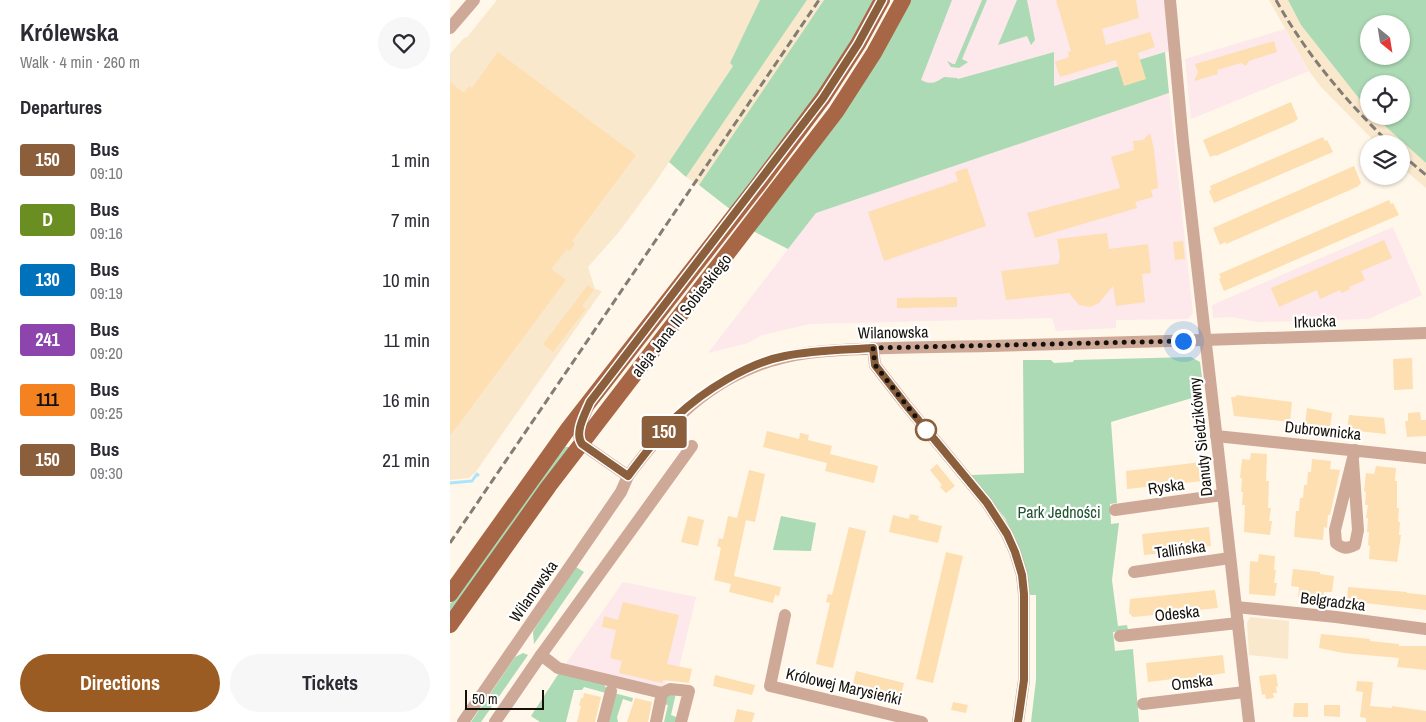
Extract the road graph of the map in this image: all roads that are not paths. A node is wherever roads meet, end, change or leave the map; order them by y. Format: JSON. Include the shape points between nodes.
{"nodes":[{"id":1,"x":474,"y":0,"type":"edge"},
{"id":2,"x":882,"y":0,"type":"edge"},
{"id":3,"x":903,"y":0,"type":"edge"},
{"id":4,"x":1170,"y":0,"type":"edge"},
{"id":5,"x":450,"y":28,"type":"edge"},
{"id":6,"x":1426,"y":333,"type":"edge"},
{"id":7,"x":1205,"y":341,"type":"junction"},
{"id":8,"x":873,"y":348,"type":"junction"},
{"id":9,"x":590,"y":402,"type":"junction"},
{"id":10,"x":1216,"y":436,"type":"junction"},
{"id":11,"x":582,"y":444,"type":"junction"},
{"id":12,"x":692,"y":446,"type":"dead end"},
{"id":13,"x":1354,"y":456,"type":"junction"},
{"id":14,"x":1426,"y":458,"type":"edge"},
{"id":15,"x":628,"y":476,"type":"junction"},
{"id":16,"x":1222,"y":495,"type":"junction"},
{"id":17,"x":1115,"y":510,"type":"dead end"},
{"id":18,"x":1230,"y":558,"type":"junction"},
{"id":19,"x":1134,"y":572,"type":"dead end"},
{"id":20,"x":450,"y":594,"type":"edge"},
{"id":21,"x":1236,"y":607,"type":"junction"},
{"id":22,"x":785,"y":615,"type":"dead end"},
{"id":23,"x":1238,"y":623,"type":"junction"},
{"id":24,"x":450,"y":624,"type":"edge"},
{"id":25,"x":1426,"y":630,"type":"edge"},
{"id":26,"x":1120,"y":636,"type":"dead end"},
{"id":27,"x":541,"y":655,"type":"junction"},
{"id":28,"x":611,"y":691,"type":"dead end"},
{"id":29,"x":1245,"y":692,"type":"junction"},
{"id":30,"x":662,"y":693,"type":"junction"},
{"id":31,"x":1143,"y":704,"type":"dead end"},
{"id":32,"x":463,"y":722,"type":"edge"},
{"id":33,"x":495,"y":722,"type":"edge"},
{"id":34,"x":603,"y":722,"type":"edge"},
{"id":35,"x":656,"y":722,"type":"edge"},
{"id":36,"x":681,"y":722,"type":"edge"},
{"id":37,"x":922,"y":722,"type":"edge"},
{"id":38,"x":1018,"y":722,"type":"edge"},
{"id":39,"x":1249,"y":722,"type":"edge"}],
"edges":[{"from":1,"to":5,"type":"street"},
{"from":2,"to":9,"type":"main road","name":"aleja Jana III Sobieskiego","via":[[823,98]]},
{"from":3,"to":11,"type":"main road","name":"aleja Jana III Sobieskiego","via":[[836,112]]},
{"from":4,"to":7,"type":"street","name":"Danuty Siedzikówny"},
{"from":6,"to":7,"type":"street","name":"Irkucka"},
{"from":7,"to":8,"type":"street","name":"Wilanowska"},
{"from":7,"to":10,"type":"street","name":"Danuty Siedzikówny"},
{"from":8,"to":15,"type":"street","name":"Wilanowska","via":[[783,356],[732,376],[677,417]]},
{"from":8,"to":38,"type":"street","via":[[875,365],[987,503],[1015,552],[1024,594],[1024,680]]},
{"from":9,"to":11,"type":"street","via":[[579,432]]},
{"from":9,"to":20,"type":"main road","name":"aleja Jana III Sobieskiego"},
{"from":10,"to":13,"type":"street","name":"Dubrownicka"},
{"from":10,"to":16,"type":"street","name":"Danuty Siedzikówny"},
{"from":11,"to":15,"type":"street"},
{"from":11,"to":24,"type":"main road","name":"aleja Jana III Sobieskiego"},
{"from":12,"to":27,"type":"street"},
{"from":13,"to":13,"type":"street","via":[[1335,530],[1336,543],[1347,549],[1355,545],[1358,530]]},
{"from":13,"to":14,"type":"street","name":"Dubrownicka"},
{"from":15,"to":32,"type":"street","name":"Wilanowska","via":[[616,499]]},
{"from":16,"to":17,"type":"street","name":"Ryska"},
{"from":16,"to":18,"type":"street","name":"Danuty Siedzikówny"},
{"from":18,"to":19,"type":"street","name":"Tallińska"},
{"from":18,"to":21,"type":"street","name":"Danuty Siedzikówny"},
{"from":21,"to":23,"type":"street","name":"Danuty Siedzikówny"},
{"from":21,"to":25,"type":"street","name":"Belgradzka"},
{"from":22,"to":37,"type":"street","name":"Królowej Marysieńki","via":[[770,686]]},
{"from":23,"to":26,"type":"street","name":"Odeska"},
{"from":23,"to":29,"type":"street","name":"Danuty Siedzikówny"},
{"from":27,"to":30,"type":"street","via":[[558,668]]},
{"from":27,"to":33,"type":"street"},
{"from":28,"to":34,"type":"street"},
{"from":29,"to":31,"type":"street","name":"Omska"},
{"from":29,"to":39,"type":"street","name":"Danuty Siedzikówny"},
{"from":30,"to":35,"type":"street"},
{"from":30,"to":36,"type":"street","via":[[670,688],[689,691]]}]}
